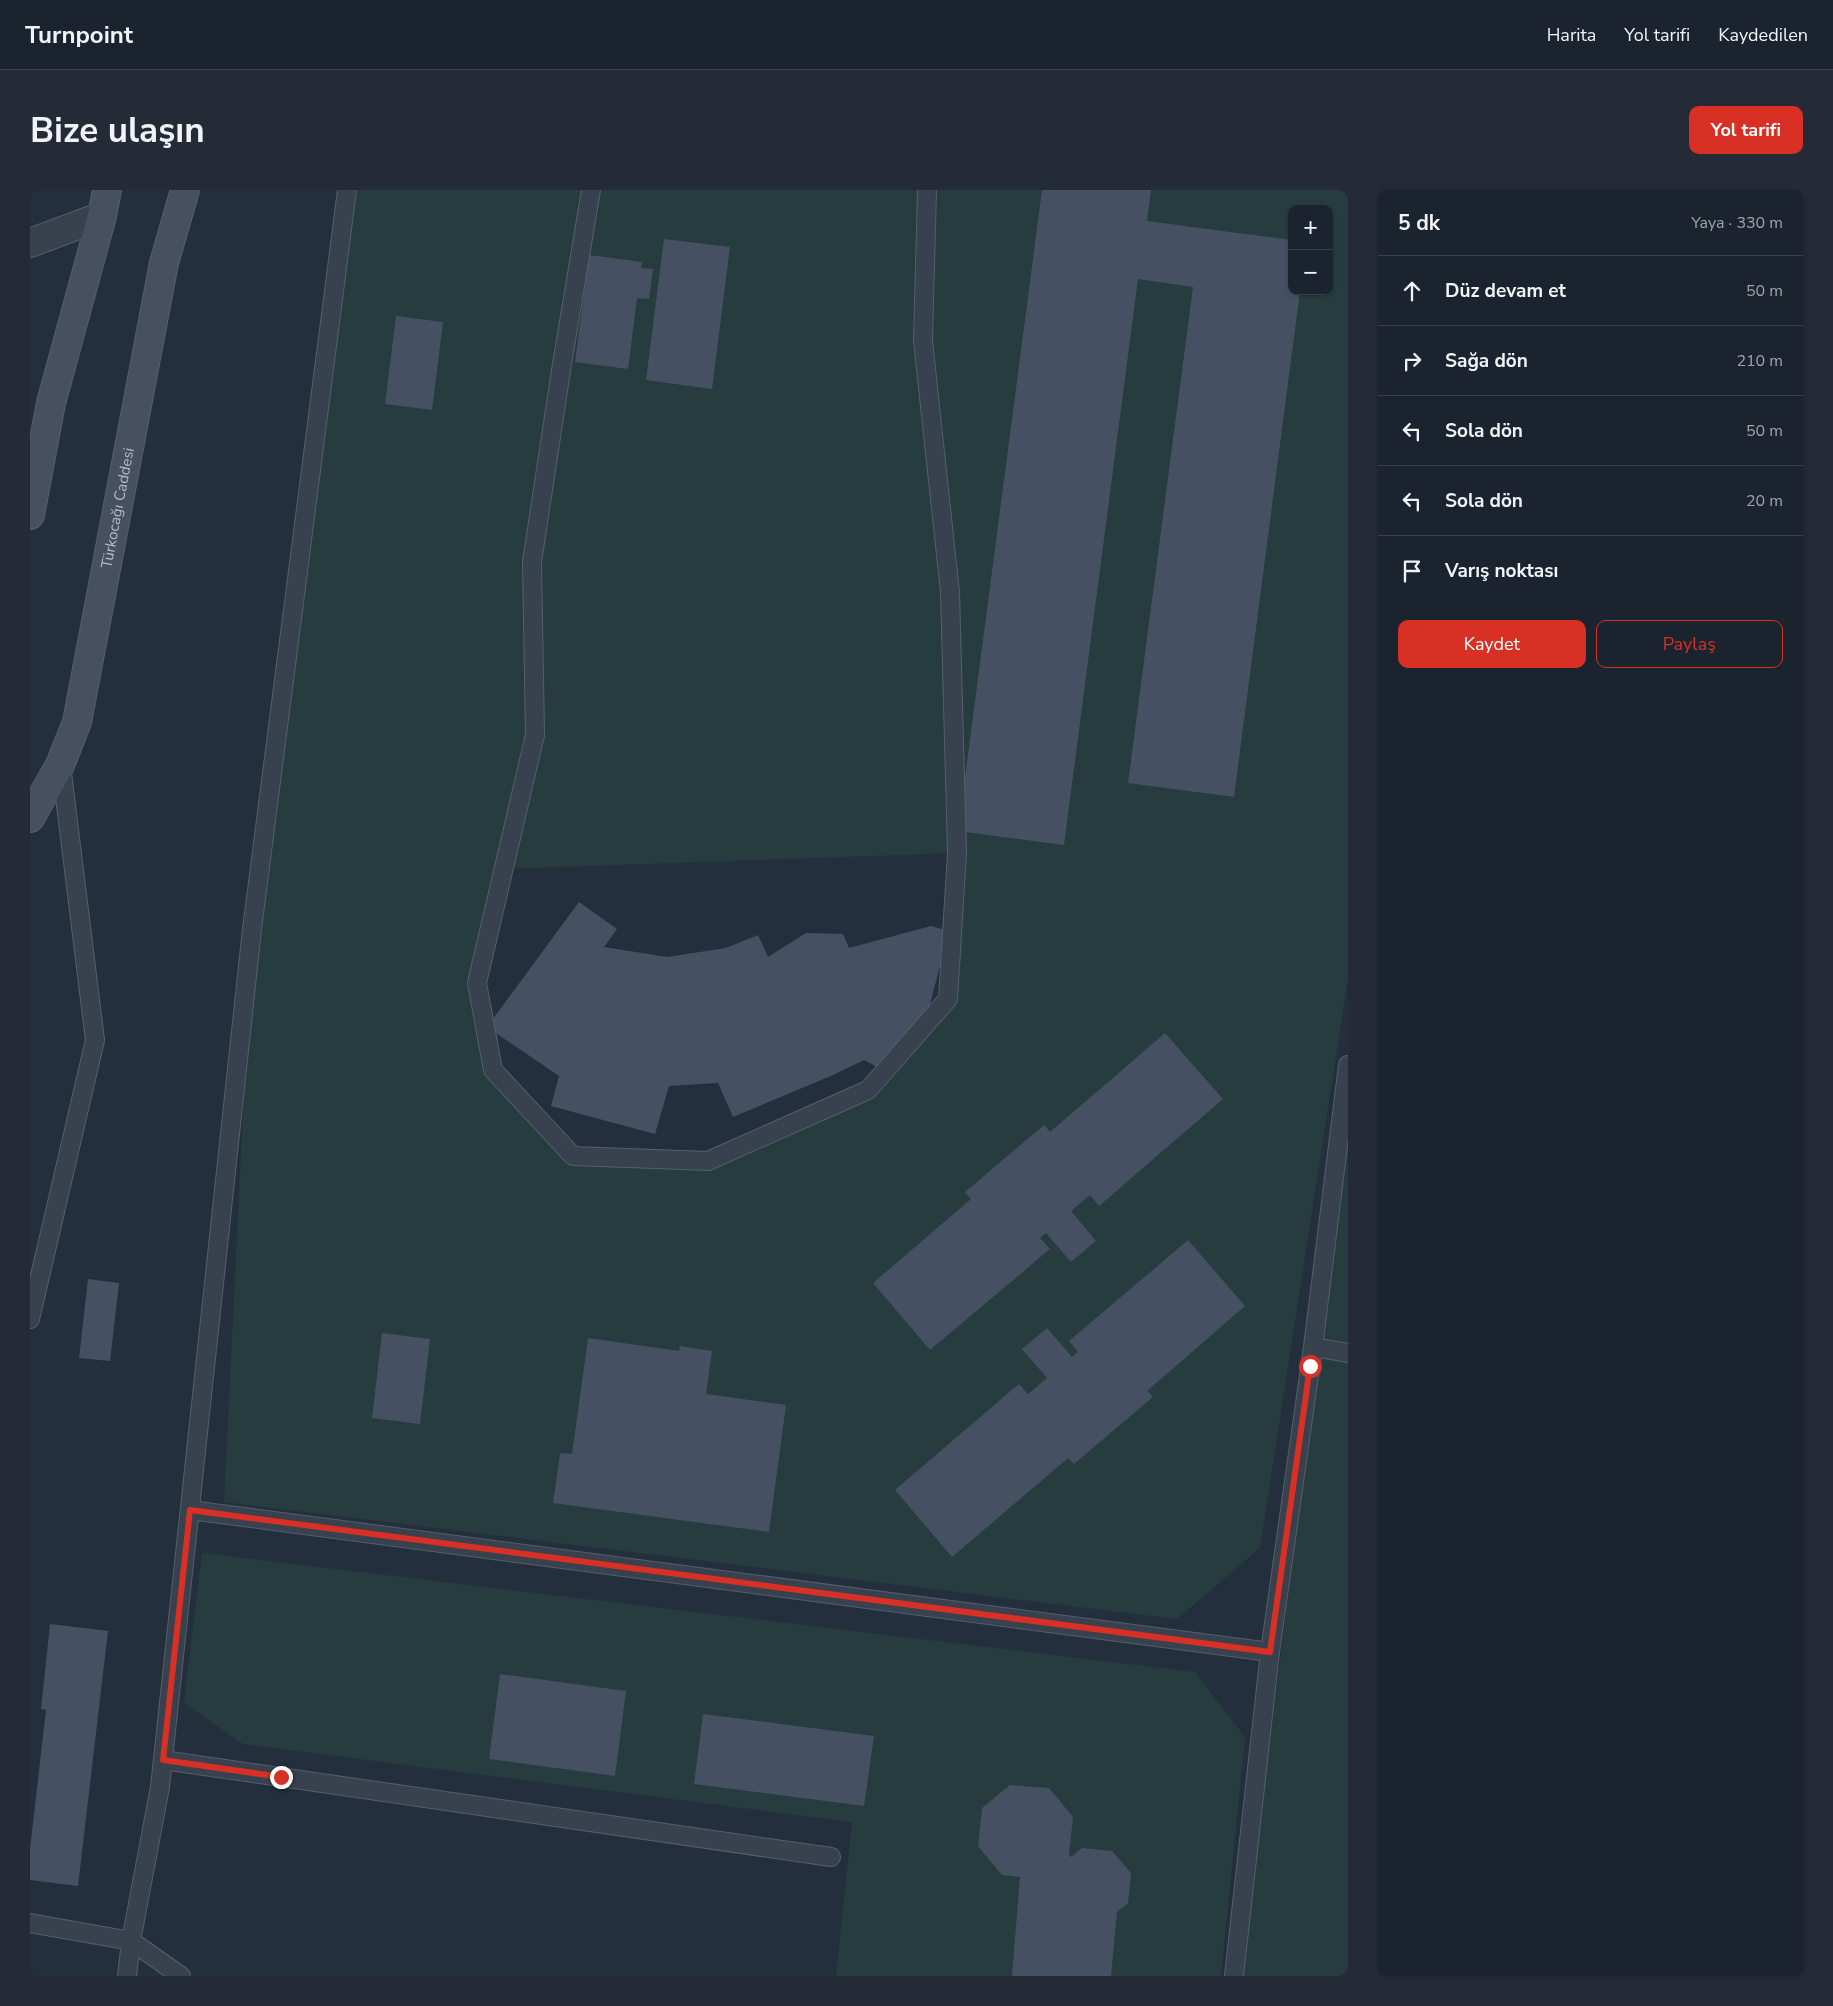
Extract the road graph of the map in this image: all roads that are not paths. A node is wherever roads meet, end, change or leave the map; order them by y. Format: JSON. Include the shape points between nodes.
{"nodes":[{"id":1,"x":185,"y":190,"type":"edge"},
{"id":2,"x":347,"y":190,"type":"edge"},
{"id":3,"x":591,"y":190,"type":"edge"},
{"id":4,"x":927,"y":190,"type":"edge"},
{"id":5,"x":104,"y":203,"type":"edge"},
{"id":6,"x":30,"y":243,"type":"edge"},
{"id":7,"x":30,"y":515,"type":"edge"},
{"id":8,"x":60,"y":765,"type":"junction"},
{"id":9,"x":30,"y":818,"type":"edge"},
{"id":10,"x":1348,"y":1065,"type":"edge"},
{"id":11,"x":30,"y":1319,"type":"edge"},
{"id":12,"x":1313,"y":1347,"type":"junction"},
{"id":13,"x":1348,"y":1353,"type":"edge"},
{"id":14,"x":190,"y":1510,"type":"junction"},
{"id":15,"x":1270,"y":1652,"type":"junction"},
{"id":16,"x":163,"y":1760,"type":"junction"},
{"id":17,"x":831,"y":1857,"type":"dead end"},
{"id":18,"x":30,"y":1923,"type":"edge"},
{"id":19,"x":131,"y":1941,"type":"junction"},
{"id":20,"x":127,"y":1976,"type":"edge"},
{"id":21,"x":181,"y":1976,"type":"edge"},
{"id":22,"x":1234,"y":1976,"type":"edge"}],
"edges":[{"from":1,"to":8,"type":"main road","name":"Türkocağı Caddesi","via":[[164,263],[77,722]]},
{"from":2,"to":14,"type":"lane","via":[[252,929]]},
{"from":3,"to":4,"type":"lane","via":[[532,562],[535,735],[477,983],[493,1070],[573,1156],[708,1161],[868,1090],[948,999],[957,853],[950,592],[923,341]]},
{"from":5,"to":6,"type":"street"},
{"from":5,"to":7,"type":"main road","via":[[51,403]]},
{"from":8,"to":9,"type":"main road","name":"Türkocağı Caddesi"},
{"from":8,"to":11,"type":"lane","via":[[96,1040]]},
{"from":10,"to":12,"type":"lane"},
{"from":12,"to":13,"type":"lane"},
{"from":12,"to":15,"type":"lane"},
{"from":14,"to":15,"type":"lane"},
{"from":14,"to":16,"type":"lane"},
{"from":15,"to":22,"type":"lane"},
{"from":16,"to":17,"type":"lane"},
{"from":16,"to":19,"type":"lane"},
{"from":18,"to":19,"type":"lane"},
{"from":19,"to":20,"type":"lane"},
{"from":19,"to":21,"type":"lane"}]}
